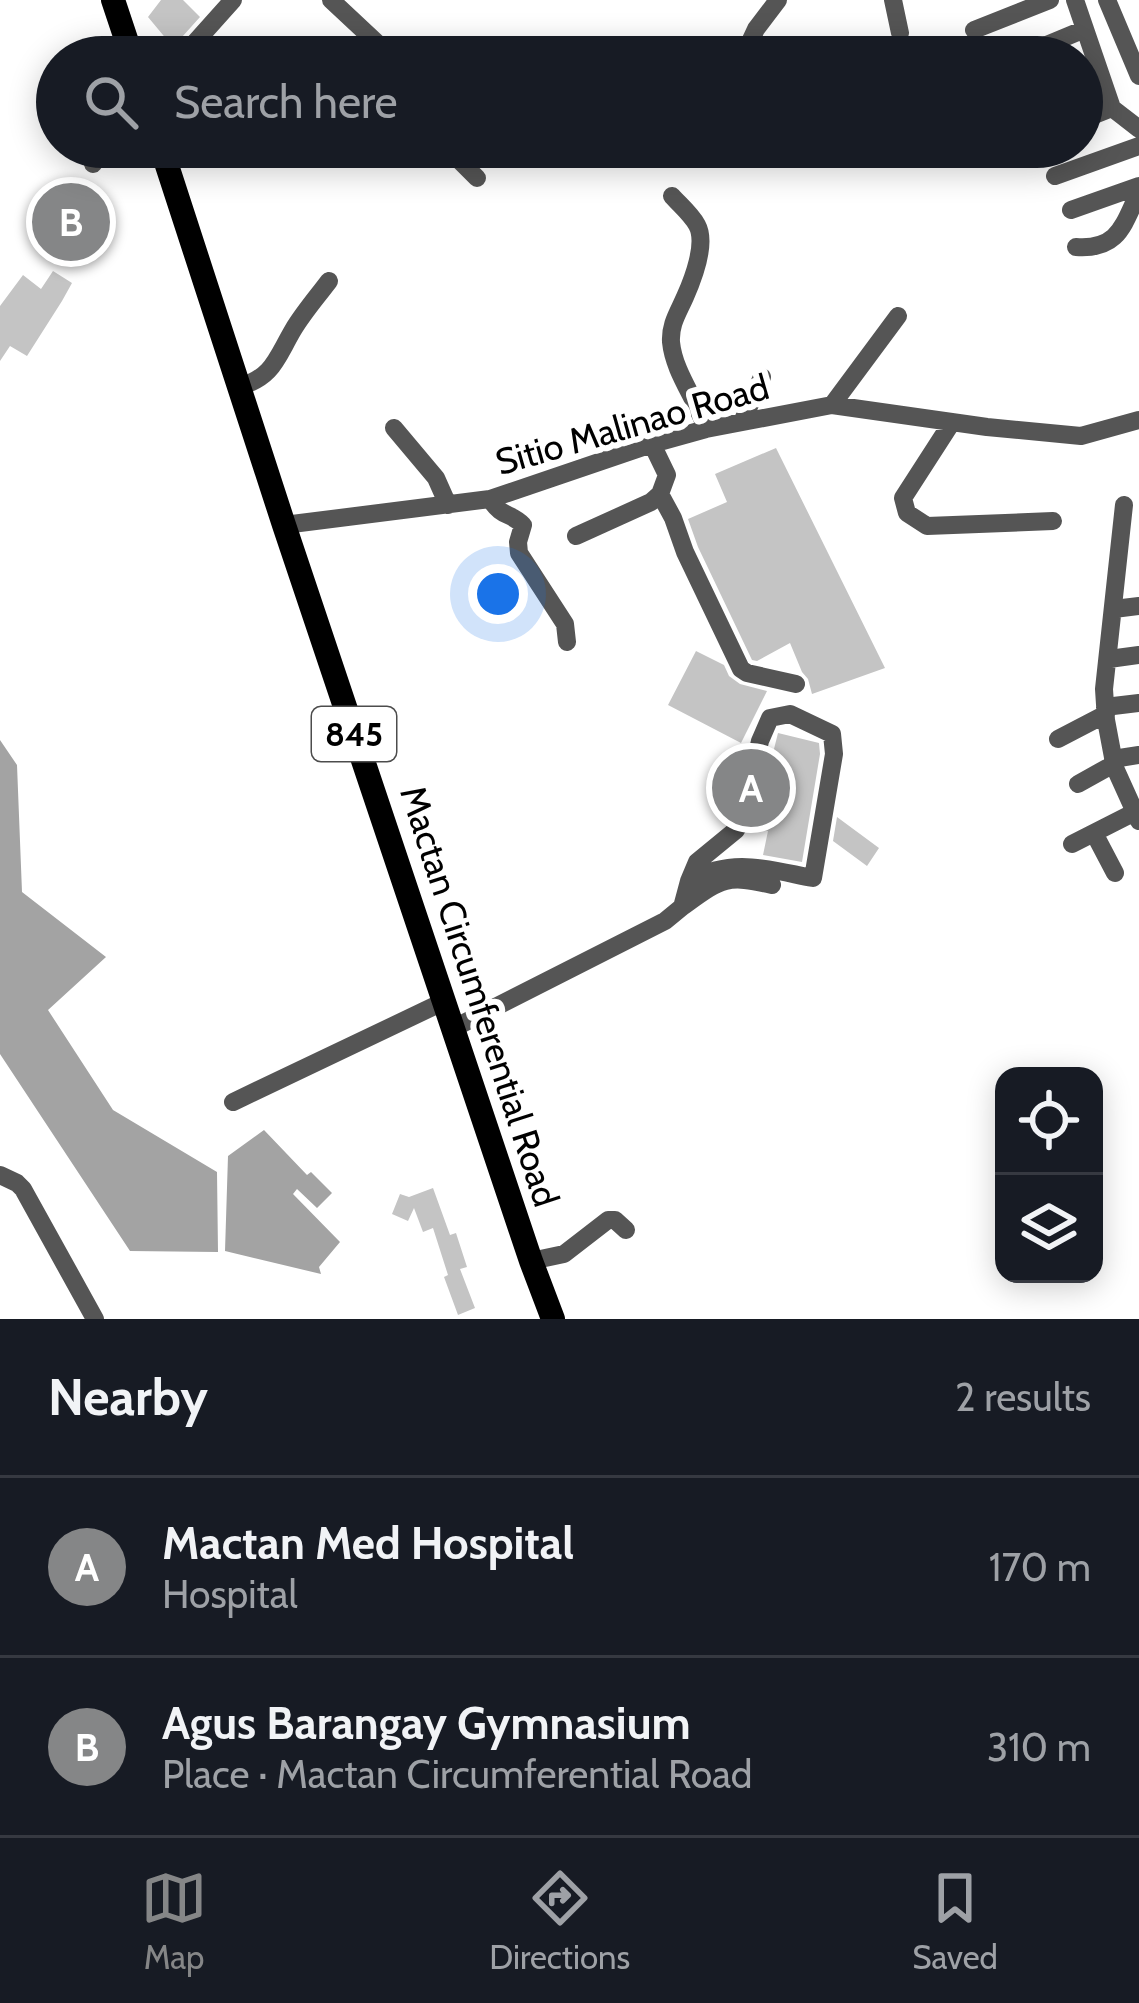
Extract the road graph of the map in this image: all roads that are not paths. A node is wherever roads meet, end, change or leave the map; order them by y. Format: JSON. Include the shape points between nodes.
{"nodes":[{"id":1,"x":113,"y":0,"type":"edge"},
{"id":2,"x":233,"y":0,"type":"edge"},
{"id":3,"x":331,"y":0,"type":"edge"},
{"id":4,"x":778,"y":0,"type":"edge"},
{"id":5,"x":893,"y":0,"type":"edge"},
{"id":6,"x":1050,"y":0,"type":"edge"},
{"id":7,"x":1075,"y":0,"type":"edge"},
{"id":8,"x":1107,"y":0,"type":"edge"},
{"id":9,"x":1085,"y":29,"type":"junction"},
{"id":10,"x":974,"y":30,"type":"dead end"},
{"id":11,"x":900,"y":33,"type":"dead end"},
{"id":12,"x":125,"y":36,"type":"edge"},
{"id":13,"x":200,"y":36,"type":"edge"},
{"id":14,"x":370,"y":36,"type":"edge"},
{"id":15,"x":752,"y":36,"type":"edge"},
{"id":16,"x":1068,"y":36,"type":"edge"},
{"id":17,"x":1086,"y":36,"type":"edge"},
{"id":18,"x":1139,"y":76,"type":"edge"},
{"id":19,"x":1103,"y":94,"type":"edge"},
{"id":20,"x":1112,"y":108,"type":"junction"},
{"id":21,"x":1103,"y":112,"type":"edge"},
{"id":22,"x":1139,"y":129,"type":"edge"},
{"id":23,"x":1139,"y":146,"type":"edge"},
{"id":24,"x":1103,"y":159,"type":"edge"},
{"id":25,"x":168,"y":168,"type":"edge"},
{"id":26,"x":467,"y":168,"type":"edge"},
{"id":27,"x":1077,"y":168,"type":"edge"},
{"id":28,"x":1054,"y":176,"type":"dead end"},
{"id":29,"x":477,"y":178,"type":"dead end"},
{"id":30,"x":1139,"y":189,"type":"edge"},
{"id":31,"x":672,"y":196,"type":"dead end"},
{"id":32,"x":1071,"y":210,"type":"dead end"},
{"id":33,"x":1076,"y":247,"type":"dead end"},
{"id":34,"x":329,"y":281,"type":"dead end"},
{"id":35,"x":898,"y":316,"type":"dead end"},
{"id":36,"x":762,"y":377,"type":"dead end"},
{"id":37,"x":239,"y":387,"type":"junction"},
{"id":38,"x":832,"y":405,"type":"junction"},
{"id":39,"x":1139,"y":420,"type":"edge"},
{"id":40,"x":742,"y":421,"type":"junction"},
{"id":41,"x":952,"y":422,"type":"junction"},
{"id":42,"x":394,"y":428,"type":"dead end"},
{"id":43,"x":706,"y":429,"type":"junction"},
{"id":44,"x":652,"y":444,"type":"junction"},
{"id":45,"x":660,"y":494,"type":"junction"},
{"id":46,"x":490,"y":499,"type":"junction"},
{"id":47,"x":448,"y":505,"type":"junction"},
{"id":48,"x":1125,"y":505,"type":"edge"},
{"id":49,"x":1053,"y":521,"type":"dead end"},
{"id":50,"x":284,"y":525,"type":"junction"},
{"id":51,"x":576,"y":536,"type":"dead end"},
{"id":52,"x":1129,"y":556,"type":"edge"},
{"id":53,"x":1139,"y":606,"type":"edge"},
{"id":54,"x":1114,"y":609,"type":"junction"},
{"id":55,"x":567,"y":641,"type":"dead end"},
{"id":56,"x":1139,"y":655,"type":"edge"},
{"id":57,"x":1109,"y":658,"type":"junction"},
{"id":58,"x":796,"y":684,"type":"dead end"},
{"id":59,"x":1139,"y":704,"type":"edge"},
{"id":60,"x":1106,"y":711,"type":"junction"},
{"id":61,"x":1058,"y":739,"type":"dead end"},
{"id":62,"x":1139,"y":755,"type":"edge"},
{"id":63,"x":1113,"y":762,"type":"junction"},
{"id":64,"x":1078,"y":784,"type":"dead end"},
{"id":65,"x":1136,"y":817,"type":"edge"},
{"id":66,"x":1094,"y":833,"type":"junction"},
{"id":67,"x":1072,"y":844,"type":"dead end"},
{"id":68,"x":1115,"y":874,"type":"dead end"},
{"id":69,"x":689,"y":881,"type":"junction"},
{"id":70,"x":772,"y":885,"type":"dead end"},
{"id":71,"x":682,"y":907,"type":"junction"},
{"id":72,"x":445,"y":1001,"type":"junction"},
{"id":73,"x":454,"y":1028,"type":"junction"},
{"id":74,"x":233,"y":1102,"type":"dead end"},
{"id":75,"x":0,"y":1174,"type":"edge"},
{"id":76,"x":626,"y":1231,"type":"dead end"},
{"id":77,"x":530,"y":1261,"type":"junction"},
{"id":78,"x":95,"y":1319,"type":"edge"},
{"id":79,"x":553,"y":1319,"type":"edge"}],
"edges":[{"from":1,"to":12,"type":"main road"},
{"from":2,"to":13,"type":"street"},
{"from":3,"to":14,"type":"street"},
{"from":4,"to":15,"type":"street"},
{"from":5,"to":11,"type":"street"},
{"from":6,"to":10,"type":"street"},
{"from":7,"to":9,"type":"street"},
{"from":8,"to":18,"type":"street"},
{"from":9,"to":16,"type":"street"},
{"from":9,"to":17,"type":"street"},
{"from":19,"to":20,"type":"street"},
{"from":20,"to":21,"type":"street"},
{"from":20,"to":22,"type":"street"},
{"from":23,"to":24,"type":"street"},
{"from":25,"to":37,"type":"main road","name":"Mactan Circumferential Road","number":"845"},
{"from":26,"to":29,"type":"street"},
{"from":27,"to":28,"type":"street"},
{"from":30,"to":32,"type":"street"},
{"from":30,"to":33,"type":"street","via":[[1118,235]]},
{"from":31,"to":43,"type":"street","via":[[698,227],[700,246],[671,341]]},
{"from":34,"to":37,"type":"street","via":[[276,363]]},
{"from":35,"to":38,"type":"street"},
{"from":36,"to":40,"type":"street"},
{"from":37,"to":50,"type":"main road","name":"Mactan Circumferential Road","number":"845"},
{"from":38,"to":40,"type":"street","name":"Sitio Malinao Road"},
{"from":38,"to":41,"type":"street","name":"Sitio Malinao Road"},
{"from":39,"to":41,"type":"street","name":"Sitio Malinao Road","via":[[1082,436]]},
{"from":40,"to":43,"type":"street","name":"Sitio Malinao Road"},
{"from":41,"to":49,"type":"street","via":[[903,498],[907,513],[927,526]]},
{"from":42,"to":47,"type":"street"},
{"from":43,"to":44,"type":"street","name":"Sitio Malinao Road"},
{"from":44,"to":45,"type":"street","via":[[667,475]]},
{"from":44,"to":46,"type":"street","name":"Sitio Malinao Road"},
{"from":45,"to":51,"type":"street"},
{"from":45,"to":58,"type":"street","via":[[741,669]]},
{"from":46,"to":47,"type":"street","name":"Sitio Malinao Road"},
{"from":46,"to":55,"type":"street","via":[[523,525],[519,553],[565,624]]},
{"from":47,"to":50,"type":"street","name":"Sitio Malinao Road"},
{"from":48,"to":52,"type":"street"},
{"from":50,"to":72,"type":"main road","name":"Mactan Circumferential Road","number":"845"},
{"from":52,"to":54,"type":"street"},
{"from":53,"to":54,"type":"street"},
{"from":54,"to":57,"type":"street"},
{"from":56,"to":57,"type":"street"},
{"from":57,"to":60,"type":"street"},
{"from":59,"to":60,"type":"street"},
{"from":60,"to":61,"type":"street"},
{"from":60,"to":63,"type":"street"},
{"from":62,"to":63,"type":"street"},
{"from":63,"to":64,"type":"street"},
{"from":63,"to":65,"type":"street"},
{"from":65,"to":66,"type":"street"},
{"from":66,"to":67,"type":"street"},
{"from":66,"to":68,"type":"street"},
{"from":69,"to":69,"type":"street","via":[[743,817],[770,718],[790,714],[832,734],[813,878],[746,865]]},
{"from":69,"to":71,"type":"street"},
{"from":70,"to":71,"type":"street","via":[[717,882]]},
{"from":71,"to":73,"type":"street"},
{"from":72,"to":73,"type":"main road","name":"Mactan Circumferential Road","number":"845"},
{"from":72,"to":74,"type":"street"},
{"from":73,"to":77,"type":"main road","name":"Mactan Circumferential Road","number":"845"},
{"from":75,"to":78,"type":"street","via":[[23,1189]]},
{"from":76,"to":77,"type":"street","via":[[608,1220],[564,1254]]},
{"from":77,"to":79,"type":"main road","name":"Mactan Circumferential Road","number":"845"}]}
